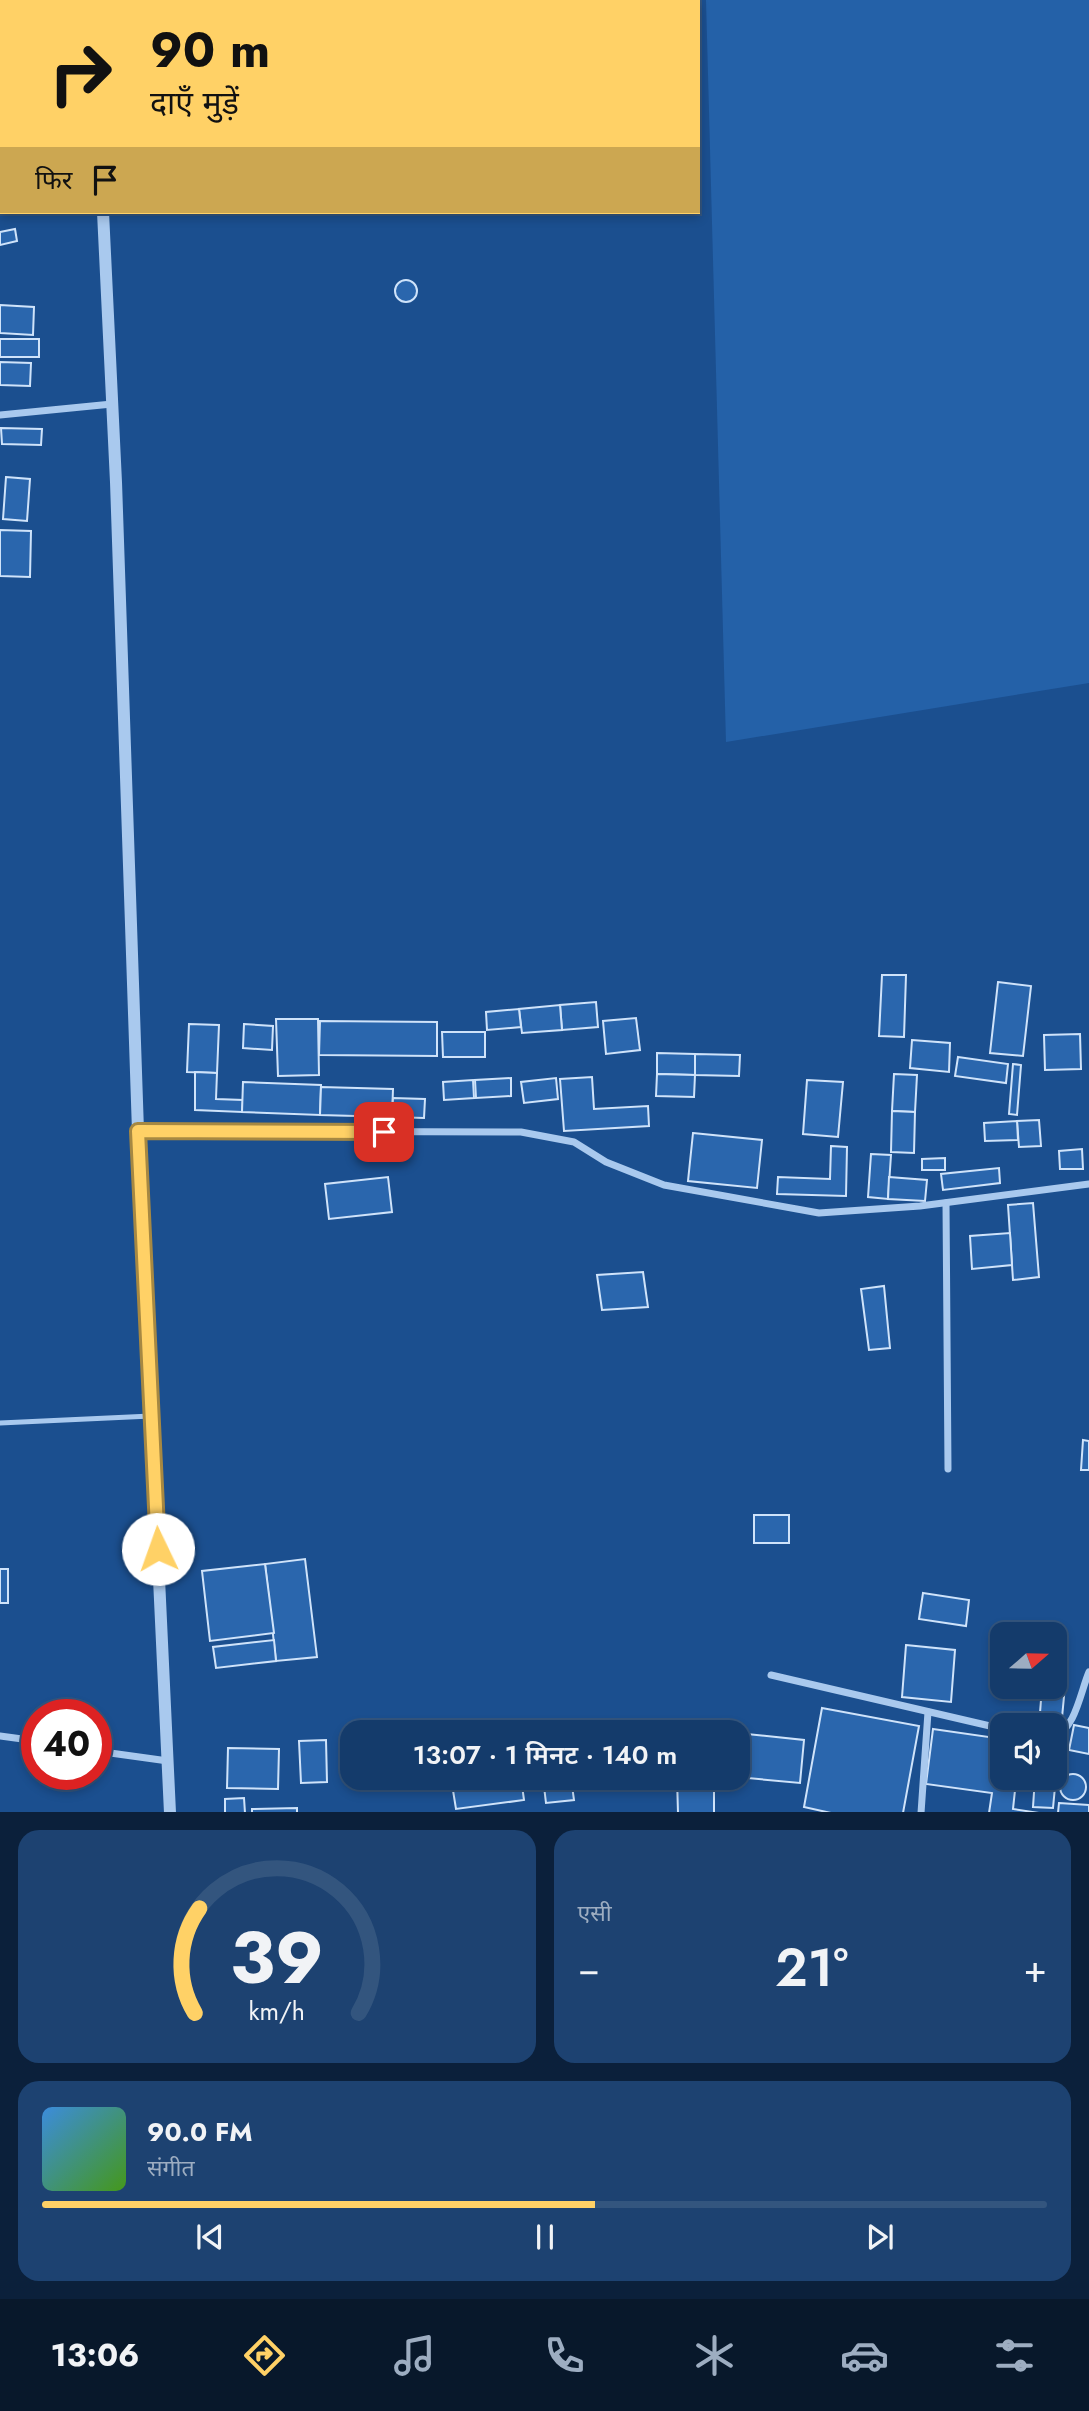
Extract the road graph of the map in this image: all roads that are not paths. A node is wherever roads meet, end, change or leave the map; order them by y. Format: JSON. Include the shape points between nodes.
{"nodes":[{"id":1,"x":103,"y":214,"type":"edge"},
{"id":2,"x":112,"y":404,"type":"junction"},
{"id":3,"x":0,"y":415,"type":"edge"},
{"id":4,"x":138,"y":1131,"type":"junction"},
{"id":5,"x":1089,"y":1184,"type":"edge"},
{"id":6,"x":946,"y":1203,"type":"junction"},
{"id":7,"x":151,"y":1416,"type":"junction"},
{"id":8,"x":0,"y":1423,"type":"edge"},
{"id":9,"x":948,"y":1469,"type":"dead end"},
{"id":10,"x":1089,"y":1672,"type":"edge"},
{"id":11,"x":771,"y":1675,"type":"dead end"},
{"id":12,"x":928,"y":1712,"type":"junction"},
{"id":13,"x":990,"y":1726,"type":"edge"},
{"id":14,"x":1067,"y":1727,"type":"edge"},
{"id":15,"x":0,"y":1736,"type":"edge"},
{"id":16,"x":21,"y":1739,"type":"edge"},
{"id":17,"x":112,"y":1753,"type":"edge"},
{"id":18,"x":167,"y":1761,"type":"junction"},
{"id":19,"x":170,"y":1812,"type":"edge"},
{"id":20,"x":921,"y":1812,"type":"edge"}],
"edges":[{"from":1,"to":2,"type":"street"},
{"from":2,"to":3,"type":"street"},
{"from":2,"to":4,"type":"street"},
{"from":4,"to":6,"type":"street","via":[[521,1132],[574,1142],[606,1162],[664,1185],[819,1213]]},
{"from":4,"to":7,"type":"street"},
{"from":5,"to":6,"type":"street"},
{"from":6,"to":9,"type":"street"},
{"from":7,"to":8,"type":"lane"},
{"from":7,"to":18,"type":"street"},
{"from":10,"to":14,"type":"street"},
{"from":11,"to":12,"type":"street"},
{"from":12,"to":13,"type":"street"},
{"from":12,"to":20,"type":"street"},
{"from":15,"to":16,"type":"street"},
{"from":17,"to":18,"type":"street"},
{"from":18,"to":19,"type":"street"}]}
